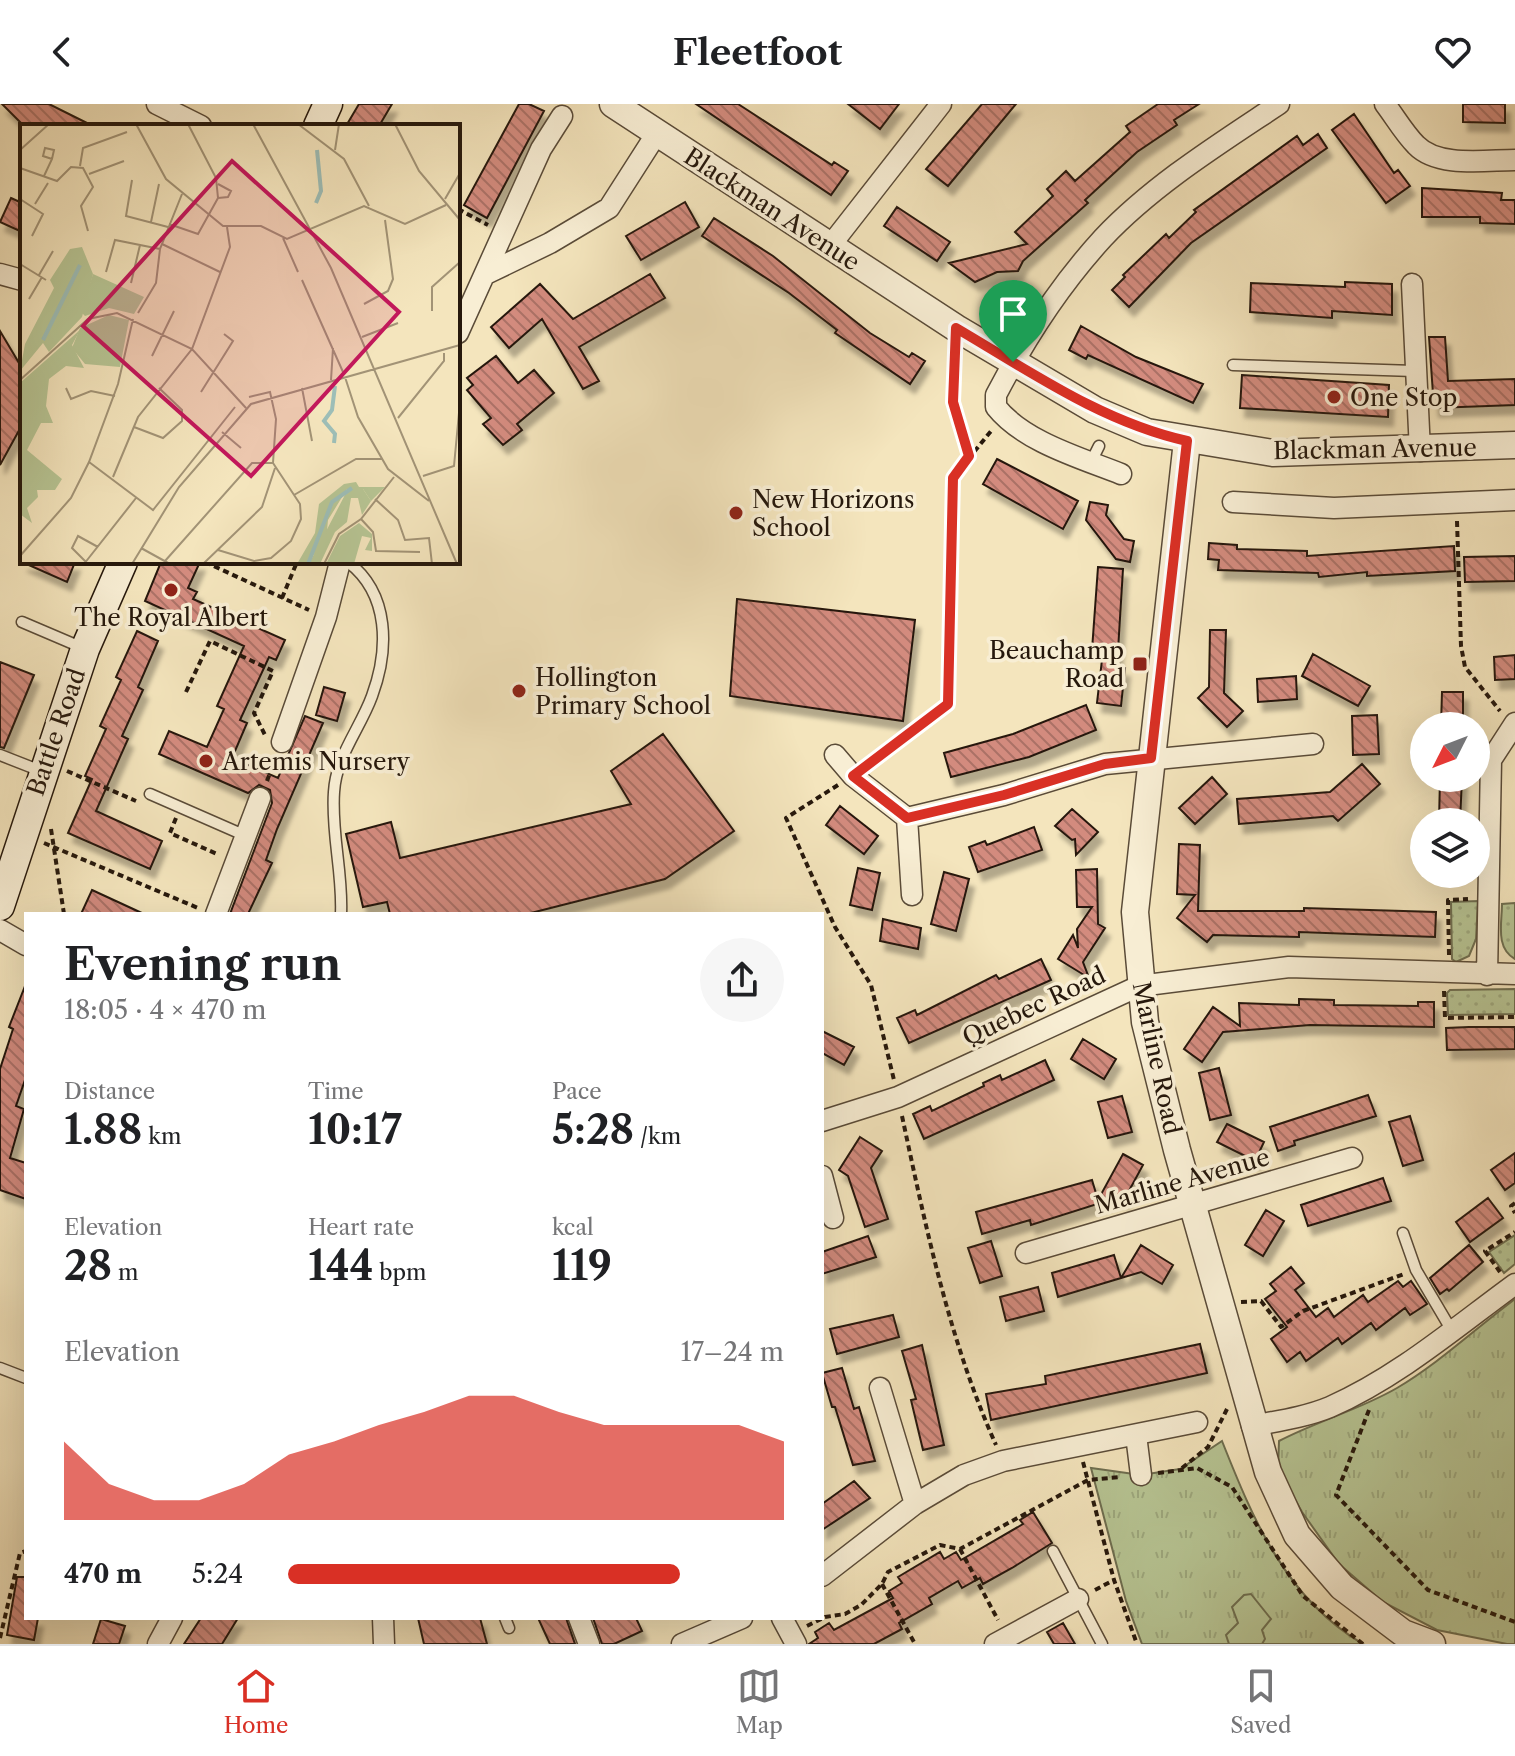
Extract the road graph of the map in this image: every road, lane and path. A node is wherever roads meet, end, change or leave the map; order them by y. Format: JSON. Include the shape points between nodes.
{"nodes":[{"id":1,"x":157,"y":104,"type":"edge"},
{"id":2,"x":328,"y":104,"type":"edge"},
{"id":3,"x":613,"y":104,"type":"edge"},
{"id":4,"x":941,"y":104,"type":"edge"},
{"id":5,"x":1279,"y":104,"type":"edge"},
{"id":6,"x":1385,"y":104,"type":"edge"},
{"id":7,"x":562,"y":116,"type":"dead end"},
{"id":8,"x":197,"y":124,"type":"edge"},
{"id":9,"x":319,"y":124,"type":"edge"},
{"id":10,"x":657,"y":133,"type":"junction"},
{"id":11,"x":1515,"y":160,"type":"edge"},
{"id":12,"x":460,"y":210,"type":"edge"},
{"id":13,"x":504,"y":234,"type":"junction"},
{"id":14,"x":830,"y":246,"type":"junction"},
{"id":15,"x":0,"y":274,"type":"edge"},
{"id":16,"x":486,"y":274,"type":"junction"},
{"id":17,"x":20,"y":279,"type":"edge"},
{"id":18,"x":1412,"y":284,"type":"dead end"},
{"id":19,"x":460,"y":327,"type":"edge"},
{"id":20,"x":956,"y":328,"type":"junction"},
{"id":21,"x":1013,"y":362,"type":"junction"},
{"id":22,"x":1233,"y":365,"type":"dead end"},
{"id":23,"x":1414,"y":371,"type":"junction"},
{"id":24,"x":1003,"y":417,"type":"junction"},
{"id":25,"x":1187,"y":441,"type":"junction"},
{"id":26,"x":1515,"y":445,"type":"edge"},
{"id":27,"x":1420,"y":451,"type":"junction"},
{"id":28,"x":969,"y":456,"type":"junction"},
{"id":29,"x":1121,"y":474,"type":"dead end"},
{"id":30,"x":1515,"y":500,"type":"edge"},
{"id":31,"x":1233,"y":502,"type":"dead end"},
{"id":32,"x":1457,"y":503,"type":"junction"},
{"id":33,"x":122,"y":564,"type":"edge"},
{"id":34,"x":209,"y":564,"type":"edge"},
{"id":35,"x":296,"y":564,"type":"edge"},
{"id":36,"x":339,"y":564,"type":"edge"},
{"id":37,"x":350,"y":564,"type":"edge"},
{"id":38,"x":282,"y":598,"type":"junction"},
{"id":39,"x":326,"y":617,"type":"junction"},
{"id":40,"x":22,"y":622,"type":"dead end"},
{"id":41,"x":85,"y":649,"type":"junction"},
{"id":42,"x":186,"y":692,"type":"dead end"},
{"id":43,"x":1514,"y":724,"type":"edge"},
{"id":44,"x":282,"y":742,"type":"junction"},
{"id":45,"x":1313,"y":744,"type":"dead end"},
{"id":46,"x":0,"y":755,"type":"edge"},
{"id":47,"x":835,"y":755,"type":"dead end"},
{"id":48,"x":1151,"y":758,"type":"junction"},
{"id":49,"x":853,"y":776,"type":"junction"},
{"id":50,"x":41,"y":777,"type":"junction"},
{"id":51,"x":260,"y":798,"type":"joint"},
{"id":52,"x":149,"y":800,"type":"joint"},
{"id":53,"x":162,"y":812,"type":"dead end"},
{"id":54,"x":907,"y":818,"type":"junction"},
{"id":55,"x":22,"y":834,"type":"junction"},
{"id":56,"x":246,"y":836,"type":"junction"},
{"id":57,"x":55,"y":847,"type":"junction"},
{"id":58,"x":236,"y":862,"type":"junction"},
{"id":59,"x":912,"y":895,"type":"dead end"},
{"id":60,"x":1487,"y":898,"type":"junction"},
{"id":61,"x":0,"y":906,"type":"edge"},
{"id":62,"x":64,"y":912,"type":"edge"},
{"id":63,"x":209,"y":912,"type":"edge"},
{"id":64,"x":215,"y":912,"type":"edge"},
{"id":65,"x":341,"y":912,"type":"edge"},
{"id":66,"x":0,"y":930,"type":"edge"},
{"id":67,"x":24,"y":944,"type":"edge"},
{"id":68,"x":1446,"y":973,"type":"junction"},
{"id":69,"x":1515,"y":974,"type":"edge"},
{"id":70,"x":1487,"y":975,"type":"junction"},
{"id":71,"x":1139,"y":986,"type":"junction"},
{"id":72,"x":1515,"y":1017,"type":"edge"},
{"id":73,"x":898,"y":1097,"type":"junction"},
{"id":74,"x":824,"y":1120,"type":"edge"},
{"id":75,"x":1352,"y":1158,"type":"dead end"},
{"id":76,"x":824,"y":1184,"type":"edge"},
{"id":77,"x":1515,"y":1203,"type":"edge"},
{"id":78,"x":1193,"y":1206,"type":"junction"},
{"id":79,"x":1515,"y":1213,"type":"edge"},
{"id":80,"x":833,"y":1218,"type":"dead end"},
{"id":81,"x":1515,"y":1232,"type":"edge"},
{"id":82,"x":1403,"y":1233,"type":"dead end"},
{"id":83,"x":1026,"y":1253,"type":"dead end"},
{"id":84,"x":1416,"y":1270,"type":"junction"},
{"id":85,"x":1513,"y":1285,"type":"edge"},
{"id":86,"x":1219,"y":1302,"type":"junction"},
{"id":87,"x":1452,"y":1331,"type":"junction"},
{"id":88,"x":0,"y":1368,"type":"edge"},
{"id":89,"x":24,"y":1377,"type":"edge"},
{"id":90,"x":880,"y":1388,"type":"dead end"},
{"id":91,"x":1359,"y":1393,"type":"junction"},
{"id":92,"x":1197,"y":1422,"type":"dead end"},
{"id":93,"x":1252,"y":1426,"type":"junction"},
{"id":94,"x":1136,"y":1435,"type":"junction"},
{"id":95,"x":1078,"y":1447,"type":"junction"},
{"id":96,"x":1003,"y":1461,"type":"junction"},
{"id":97,"x":1141,"y":1475,"type":"junction"},
{"id":98,"x":1088,"y":1480,"type":"junction"},
{"id":99,"x":915,"y":1504,"type":"junction"},
{"id":100,"x":960,"y":1549,"type":"junction"},
{"id":101,"x":1053,"y":1551,"type":"dead end"},
{"id":102,"x":24,"y":1552,"type":"edge"},
{"id":103,"x":824,"y":1574,"type":"edge"},
{"id":104,"x":882,"y":1584,"type":"junction"},
{"id":105,"x":1078,"y":1599,"type":"junction"},
{"id":106,"x":824,"y":1617,"type":"edge"},
{"id":107,"x":171,"y":1620,"type":"edge"},
{"id":108,"x":383,"y":1620,"type":"edge"},
{"id":109,"x":580,"y":1620,"type":"edge"},
{"id":110,"x":737,"y":1620,"type":"edge"},
{"id":111,"x":818,"y":1620,"type":"edge"},
{"id":112,"x":1515,"y":1622,"type":"edge"},
{"id":113,"x":1,"y":1631,"type":"edge"},
{"id":114,"x":790,"y":1632,"type":"edge"},
{"id":115,"x":0,"y":1638,"type":"edge"},
{"id":116,"x":1001,"y":1641,"type":"edge"},
{"id":117,"x":158,"y":1644,"type":"edge"},
{"id":118,"x":384,"y":1644,"type":"edge"},
{"id":119,"x":589,"y":1644,"type":"edge"},
{"id":120,"x":682,"y":1644,"type":"edge"},
{"id":121,"x":915,"y":1644,"type":"edge"},
{"id":122,"x":1102,"y":1644,"type":"edge"},
{"id":123,"x":1137,"y":1644,"type":"edge"},
{"id":124,"x":1363,"y":1644,"type":"edge"},
{"id":125,"x":1432,"y":1644,"type":"edge"}],
"edges":[{"from":1,"to":8,"type":"street"},
{"from":2,"to":9,"type":"main road"},
{"from":3,"to":10,"type":"street","name":"Blackman Avenue"},
{"from":4,"to":14,"type":"street"},
{"from":5,"to":21,"type":"street","via":[[1142,202],[1105,236],[1072,273]]},
{"from":6,"to":11,"type":"street","via":[[1417,147],[1431,155]]},
{"from":7,"to":13,"type":"street","via":[[541,149]]},
{"from":10,"to":14,"type":"street","name":"Blackman Avenue"},
{"from":10,"to":16,"type":"street","via":[[609,208]]},
{"from":12,"to":13,"type":"path"},
{"from":13,"to":16,"type":"street"},
{"from":14,"to":20,"type":"street","name":"Blackman Avenue"},
{"from":15,"to":17,"type":"street"},
{"from":16,"to":19,"type":"street"},
{"from":18,"to":23,"type":"street"},
{"from":20,"to":21,"type":"street","name":"Blackman Avenue"},
{"from":20,"to":28,"type":"path","via":[[953,402]]},
{"from":21,"to":24,"type":"street","via":[[996,395]]},
{"from":21,"to":25,"type":"street","name":"Blackman Avenue","via":[[1095,410],[1147,432]]},
{"from":22,"to":23,"type":"lane"},
{"from":23,"to":27,"type":"street"},
{"from":24,"to":28,"type":"path"},
{"from":24,"to":29,"type":"street","via":[[1044,442],[1095,454]]},
{"from":25,"to":27,"type":"street","name":"Blackman Avenue","via":[[1273,453]]},
{"from":25,"to":48,"type":"street","name":"Marline Road"},
{"from":26,"to":27,"type":"street","name":"Blackman Avenue"},
{"from":28,"to":49,"type":"path","via":[[953,478],[948,704]]},
{"from":30,"to":32,"type":"street"},
{"from":31,"to":32,"type":"street","via":[[1334,508]]},
{"from":32,"to":43,"type":"path","via":[[1465,667]]},
{"from":33,"to":41,"type":"main road","name":"Battle Road"},
{"from":34,"to":38,"type":"path"},
{"from":35,"to":38,"type":"path"},
{"from":36,"to":39,"type":"street"},
{"from":37,"to":65,"type":"lane","via":[[367,580],[384,626],[372,696],[341,758],[334,790]]},
{"from":38,"to":39,"type":"path"},
{"from":39,"to":44,"type":"street"},
{"from":40,"to":41,"type":"lane"},
{"from":41,"to":50,"type":"main road","name":"Battle Road"},
{"from":42,"to":44,"type":"path","via":[[210,641],[273,671],[254,713],[264,735]]},
{"from":43,"to":60,"type":"street","via":[[1491,760]]},
{"from":44,"to":51,"type":"path"},
{"from":45,"to":48,"type":"street"},
{"from":46,"to":50,"type":"lane"},
{"from":47,"to":49,"type":"street"},
{"from":48,"to":54,"type":"street","via":[[1105,764]]},
{"from":48,"to":71,"type":"street","name":"Marline Road","via":[[1135,912]]},
{"from":49,"to":54,"type":"street"},
{"from":49,"to":73,"type":"path","via":[[786,818],[835,927],[871,985]]},
{"from":50,"to":52,"type":"path"},
{"from":50,"to":55,"type":"main road","name":"Battle Road"},
{"from":50,"to":57,"type":"path"},
{"from":51,"to":56,"type":"street"},
{"from":52,"to":56,"type":"lane"},
{"from":53,"to":58,"type":"path","via":[[176,818],[170,833]]},
{"from":54,"to":59,"type":"street"},
{"from":55,"to":57,"type":"path"},
{"from":55,"to":61,"type":"main road","name":"Battle Road"},
{"from":56,"to":58,"type":"street"},
{"from":57,"to":62,"type":"path"},
{"from":57,"to":63,"type":"path"},
{"from":58,"to":64,"type":"street"},
{"from":60,"to":68,"type":"path","via":[[1448,900]]},
{"from":60,"to":70,"type":"street"},
{"from":66,"to":67,"type":"street"},
{"from":68,"to":70,"type":"street","name":"Quebec Road"},
{"from":68,"to":71,"type":"street","name":"Quebec Road","via":[[1289,967]]},
{"from":68,"to":72,"type":"path","via":[[1445,1018]]},
{"from":69,"to":70,"type":"street","name":"Quebec Road"},
{"from":71,"to":73,"type":"street","name":"Quebec Road"},
{"from":71,"to":78,"type":"street","name":"Marline Road"},
{"from":73,"to":74,"type":"street","name":"Quebec Road"},
{"from":73,"to":96,"type":"path","via":[[936,1275],[979,1407]]},
{"from":75,"to":78,"type":"street","name":"Marline Avenue"},
{"from":76,"to":80,"type":"street"},
{"from":77,"to":79,"type":"path"},
{"from":78,"to":83,"type":"street","name":"Marline Avenue"},
{"from":78,"to":86,"type":"street","name":"Marline Road"},
{"from":81,"to":85,"type":"path","via":[[1485,1251]]},
{"from":82,"to":84,"type":"lane"},
{"from":84,"to":86,"type":"path","via":[[1303,1311],[1281,1327],[1261,1301]]},
{"from":84,"to":87,"type":"lane"},
{"from":85,"to":87,"type":"street"},
{"from":86,"to":93,"type":"street","name":"Marline Road"},
{"from":87,"to":91,"type":"street"},
{"from":88,"to":89,"type":"lane"},
{"from":90,"to":99,"type":"street"},
{"from":91,"to":93,"type":"street","via":[[1328,1408]]},
{"from":91,"to":112,"type":"path","via":[[1371,1413],[1336,1495],[1428,1590]]},
{"from":92,"to":94,"type":"street"},
{"from":93,"to":125,"type":"street","name":"Marline Road","via":[[1297,1535],[1342,1587],[1403,1633]]},
{"from":94,"to":95,"type":"street"},
{"from":94,"to":97,"type":"street"},
{"from":95,"to":96,"type":"street"},
{"from":95,"to":98,"type":"path"},
{"from":96,"to":99,"type":"street","via":[[964,1475]]},
{"from":97,"to":98,"type":"path"},
{"from":97,"to":124,"type":"path","via":[[1197,1468],[1232,1487],[1303,1596]]},
{"from":98,"to":100,"type":"path"},
{"from":98,"to":123,"type":"path"},
{"from":99,"to":103,"type":"street"},
{"from":100,"to":104,"type":"path","via":[[940,1545],[888,1572]]},
{"from":100,"to":116,"type":"path"},
{"from":101,"to":105,"type":"lane"},
{"from":102,"to":113,"type":"path"},
{"from":104,"to":106,"type":"path","via":[[845,1614]]},
{"from":104,"to":121,"type":"path"},
{"from":105,"to":116,"type":"street"},
{"from":105,"to":122,"type":"lane"},
{"from":107,"to":117,"type":"street"},
{"from":108,"to":118,"type":"street"},
{"from":109,"to":119,"type":"street"},
{"from":110,"to":120,"type":"street"},
{"from":111,"to":114,"type":"path"},
{"from":113,"to":115,"type":"path"}]}
